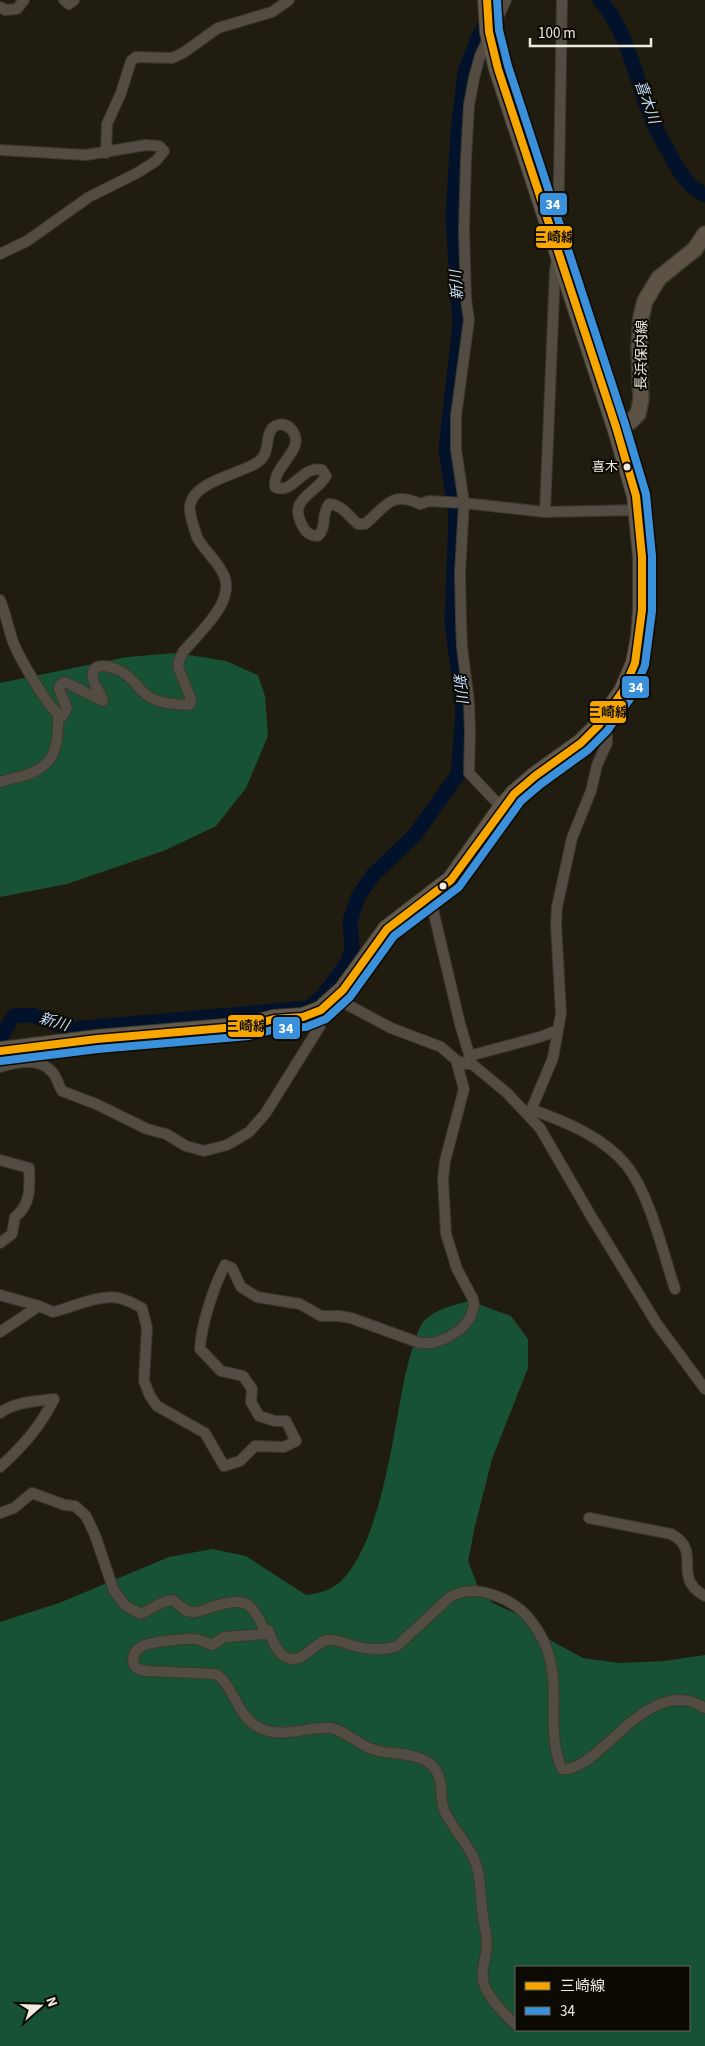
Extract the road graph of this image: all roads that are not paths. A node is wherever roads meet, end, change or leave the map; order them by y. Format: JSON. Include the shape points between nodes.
{"nodes":[{"id":1,"x":24,"y":0,"type":"edge"},
{"id":2,"x":64,"y":0,"type":"edge"},
{"id":3,"x":74,"y":0,"type":"edge"},
{"id":4,"x":289,"y":0,"type":"edge"},
{"id":5,"x":506,"y":0,"type":"edge"},
{"id":6,"x":562,"y":0,"type":"edge"},
{"id":7,"x":0,"y":6,"type":"edge"},
{"id":8,"x":487,"y":6,"type":"edge"},
{"id":9,"x":489,"y":34,"type":"junction"},
{"id":10,"x":0,"y":150,"type":"edge"},
{"id":11,"x":106,"y":153,"type":"junction"},
{"id":12,"x":705,"y":234,"type":"edge"},
{"id":13,"x":558,"y":253,"type":"junction"},
{"id":14,"x":0,"y":254,"type":"edge"},
{"id":15,"x":616,"y":427,"type":"junction"},
{"id":16,"x":464,"y":503,"type":"junction"},
{"id":17,"x":638,"y":510,"type":"junction"},
{"id":18,"x":546,"y":512,"type":"junction"},
{"id":19,"x":0,"y":600,"type":"edge"},
{"id":20,"x":58,"y":714,"type":"junction"},
{"id":21,"x":599,"y":725,"type":"junction"},
{"id":22,"x":0,"y":782,"type":"edge"},
{"id":23,"x":502,"y":808,"type":"junction"},
{"id":24,"x":431,"y":894,"type":"junction"},
{"id":25,"x":335,"y":998,"type":"junction"},
{"id":26,"x":321,"y":1010,"type":"junction"},
{"id":27,"x":558,"y":1030,"type":"junction"},
{"id":28,"x":0,"y":1051,"type":"edge"},
{"id":29,"x":456,"y":1060,"type":"junction"},
{"id":30,"x":470,"y":1060,"type":"junction"},
{"id":31,"x":0,"y":1067,"type":"edge"},
{"id":32,"x":531,"y":1112,"type":"junction"},
{"id":33,"x":0,"y":1160,"type":"edge"},
{"id":34,"x":0,"y":1243,"type":"edge"},
{"id":35,"x":675,"y":1289,"type":"dead end"},
{"id":36,"x":0,"y":1295,"type":"edge"},
{"id":37,"x":39,"y":1306,"type":"junction"},
{"id":38,"x":0,"y":1332,"type":"edge"},
{"id":39,"x":705,"y":1389,"type":"edge"},
{"id":40,"x":0,"y":1413,"type":"edge"},
{"id":41,"x":0,"y":1468,"type":"edge"},
{"id":42,"x":0,"y":1513,"type":"edge"},
{"id":43,"x":589,"y":1518,"type":"dead end"},
{"id":44,"x":705,"y":1596,"type":"edge"},
{"id":45,"x":266,"y":1634,"type":"junction"},
{"id":46,"x":705,"y":1708,"type":"edge"},
{"id":47,"x":515,"y":2023,"type":"edge"}],
"edges":[{"from":1,"to":7,"type":"street","via":[[17,10],[5,10]]},
{"from":2,"to":3,"type":"street","via":[[69,4]]},
{"from":4,"to":11,"type":"street","via":[[272,12],[218,28],[172,58],[136,57],[131,61],[107,124]]},
{"from":5,"to":9,"type":"street"},
{"from":6,"to":13,"type":"street"},
{"from":8,"to":9,"type":"highway"},
{"from":9,"to":13,"type":"highway","via":[[514,122]]},
{"from":9,"to":16,"type":"street","via":[[480,56],[469,104],[464,230],[469,320],[456,416],[456,449]]},
{"from":10,"to":11,"type":"street","via":[[86,155]]},
{"from":11,"to":14,"type":"street","via":[[146,145],[159,146],[164,151],[156,161],[137,173],[89,197],[28,241]]},
{"from":12,"to":15,"type":"main road","name":"長浜保内線","via":[[695,249],[659,278],[645,301],[639,348],[641,399],[638,414],[630,422]]},
{"from":13,"to":15,"type":"highway"},
{"from":13,"to":18,"type":"street"},
{"from":15,"to":17,"type":"highway"},
{"from":16,"to":18,"type":"street"},
{"from":16,"to":20,"type":"street","via":[[429,501],[420,504],[410,499],[396,499],[380,508],[365,524],[358,524],[336,504],[329,504],[324,511],[321,532],[318,536],[308,534],[302,527],[298,508],[305,496],[326,476],[322,470],[314,469],[286,488],[280,490],[275,487],[277,472],[296,444],[290,428],[278,424],[268,435],[268,447],[260,460],[212,483],[192,499],[191,515],[197,537],[224,573],[227,583],[221,605],[179,661],[178,667],[191,703],[156,700],[126,674],[102,666],[93,672],[93,678],[103,701],[65,682],[59,689],[67,708],[62,717]]},
{"from":16,"to":23,"type":"street","via":[[460,573],[462,647],[469,702],[469,773]]},
{"from":17,"to":18,"type":"street"},
{"from":17,"to":21,"type":"highway","via":[[642,557],[640,636],[635,663],[623,691]]},
{"from":19,"to":20,"type":"street","via":[[22,660]]},
{"from":20,"to":22,"type":"street","via":[[57,747],[53,756],[37,770]]},
{"from":21,"to":23,"type":"highway","via":[[581,743],[535,776]]},
{"from":21,"to":27,"type":"street","via":[[607,734],[607,743],[572,838],[556,907],[561,1013]]},
{"from":23,"to":24,"type":"highway","via":[[451,880]]},
{"from":24,"to":25,"type":"highway","via":[[387,929]]},
{"from":24,"to":30,"type":"street"},
{"from":25,"to":26,"type":"highway"},
{"from":25,"to":29,"type":"street","via":[[391,1028],[441,1047]]},
{"from":26,"to":28,"type":"highway","via":[[303,1017],[248,1026]]},
{"from":26,"to":31,"type":"street","via":[[320,1026],[265,1114],[248,1132],[227,1146],[204,1151],[62,1091],[53,1072],[40,1065],[27,1061]]},
{"from":27,"to":30,"type":"street"},
{"from":27,"to":32,"type":"street","via":[[554,1058]]},
{"from":29,"to":30,"type":"street","via":[[465,1064]]},
{"from":29,"to":37,"type":"street","via":[[464,1089],[443,1178],[446,1234],[474,1306],[462,1328],[433,1343],[420,1343],[351,1318],[321,1316],[300,1304],[257,1297],[240,1287],[232,1268],[225,1265],[216,1283],[200,1349],[221,1371],[243,1376],[252,1389],[251,1402],[259,1416],[286,1421],[296,1441],[284,1447],[255,1446],[240,1461],[224,1466],[205,1433],[157,1406],[150,1396],[144,1381],[147,1328],[142,1308],[115,1297],[53,1312]]},
{"from":30,"to":32,"type":"street"},
{"from":32,"to":35,"type":"street","via":[[583,1131],[627,1166],[648,1207]]},
{"from":32,"to":39,"type":"street","via":[[657,1324]]},
{"from":33,"to":34,"type":"street","via":[[29,1168],[30,1190],[24,1210],[15,1217],[12,1234]]},
{"from":36,"to":37,"type":"street"},
{"from":37,"to":38,"type":"street"},
{"from":40,"to":41,"type":"street","via":[[6,1408],[54,1400],[42,1422]]},
{"from":42,"to":45,"type":"street","via":[[14,1508],[32,1493],[75,1506],[86,1516],[114,1591],[126,1606],[141,1614],[163,1601],[172,1600],[193,1613],[227,1602],[241,1602],[256,1611]]},
{"from":43,"to":44,"type":"street","via":[[678,1538],[687,1551],[687,1578]]},
{"from":45,"to":46,"type":"street","via":[[268,1630],[282,1655],[289,1659],[306,1655],[326,1640],[388,1649],[396,1646],[450,1597],[478,1590],[488,1592],[513,1604],[533,1622],[545,1641],[551,1659],[557,1758],[562,1769],[579,1764],[634,1719],[660,1705],[676,1700]]},
{"from":45,"to":47,"type":"street","via":[[224,1637],[212,1645],[193,1638],[152,1642],[143,1644],[133,1661],[138,1668],[148,1671],[216,1674],[224,1679],[247,1719],[261,1728],[294,1732],[335,1729],[363,1746],[420,1758],[435,1769],[441,1780],[444,1812],[476,1863],[486,1933],[485,1987]]}]}
